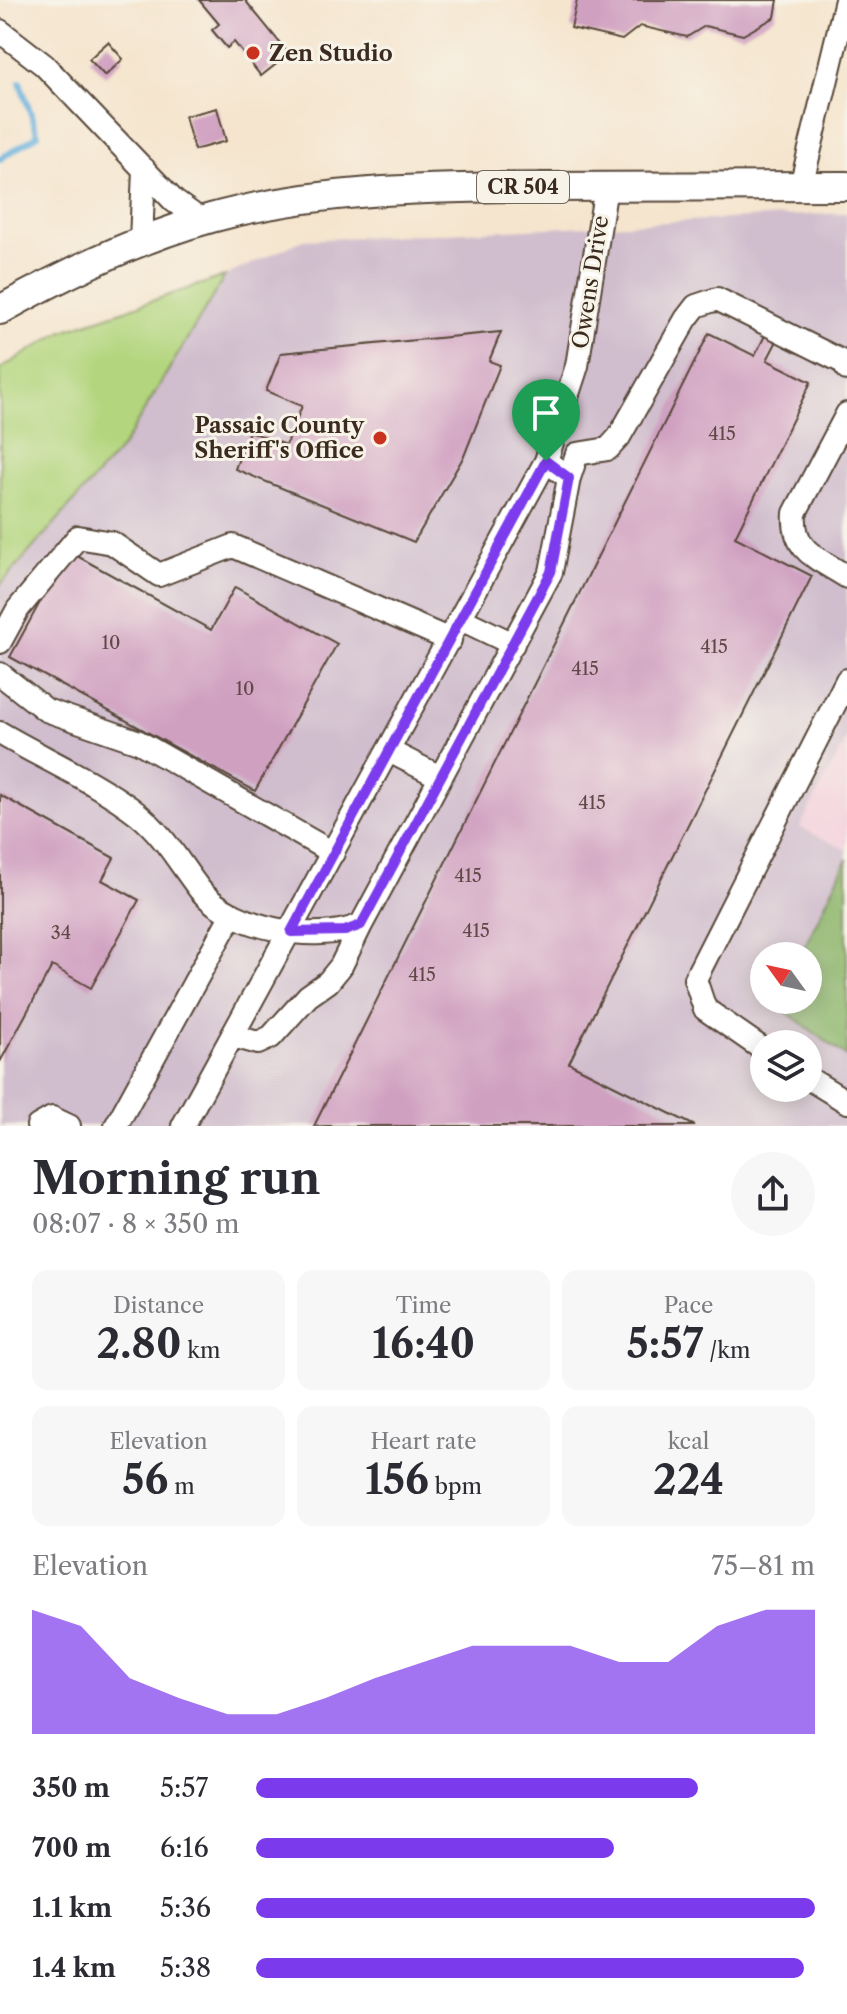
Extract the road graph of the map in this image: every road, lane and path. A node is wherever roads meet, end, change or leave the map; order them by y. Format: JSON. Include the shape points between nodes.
{"nodes":[{"id":1,"x":846,"y":0,"type":"edge"},
{"id":2,"x":0,"y":31,"type":"edge"},
{"id":3,"x":144,"y":169,"type":"junction"},
{"id":4,"x":801,"y":186,"type":"junction"},
{"id":5,"x":847,"y":186,"type":"edge"},
{"id":6,"x":606,"y":187,"type":"junction"},
{"id":7,"x":202,"y":221,"type":"junction"},
{"id":8,"x":141,"y":242,"type":"junction"},
{"id":9,"x":0,"y":310,"type":"edge"},
{"id":10,"x":847,"y":369,"type":"edge"},
{"id":11,"x":847,"y":414,"type":"edge"},
{"id":12,"x":546,"y":461,"type":"junction"},
{"id":13,"x":569,"y":478,"type":"junction"},
{"id":14,"x":847,"y":577,"type":"edge"},
{"id":15,"x":461,"y":619,"type":"junction"},
{"id":16,"x":450,"y":640,"type":"junction"},
{"id":17,"x":0,"y":642,"type":"edge"},
{"id":18,"x":513,"y":644,"type":"junction"},
{"id":19,"x":0,"y":674,"type":"edge"},
{"id":20,"x":847,"y":680,"type":"edge"},
{"id":21,"x":0,"y":733,"type":"edge"},
{"id":22,"x":389,"y":751,"type":"junction"},
{"id":23,"x":440,"y":777,"type":"junction"},
{"id":24,"x":333,"y":853,"type":"junction"},
{"id":25,"x":232,"y":914,"type":"junction"},
{"id":26,"x":361,"y":925,"type":"junction"},
{"id":27,"x":291,"y":932,"type":"junction"},
{"id":28,"x":233,"y":1036,"type":"junction"},
{"id":29,"x":750,"y":1040,"type":"edge"},
{"id":30,"x":822,"y":1087,"type":"edge"},
{"id":31,"x":847,"y":1102,"type":"edge"},
{"id":32,"x":38,"y":1126,"type":"edge"},
{"id":33,"x":69,"y":1126,"type":"edge"},
{"id":34,"x":116,"y":1126,"type":"edge"},
{"id":35,"x":183,"y":1126,"type":"edge"}],
"edges":[{"from":1,"to":4,"type":"street"},
{"from":2,"to":3,"type":"street","via":[[44,65]]},
{"from":3,"to":7,"type":"street","via":[[184,211]]},
{"from":3,"to":8,"type":"street"},
{"from":4,"to":5,"type":"main road","number":"CR 504"},
{"from":4,"to":6,"type":"main road","number":"CR 504"},
{"from":6,"to":7,"type":"main road","number":"CR 504","via":[[372,191],[288,201]]},
{"from":6,"to":12,"type":"street","name":"Owens Drive","via":[[577,366]]},
{"from":7,"to":8,"type":"main road","number":"CR 504"},
{"from":8,"to":9,"type":"main road","number":"CR 504"},
{"from":10,"to":13,"type":"street","via":[[843,362],[717,299],[705,300],[686,319],[619,437],[608,449],[577,454]]},
{"from":11,"to":14,"type":"street","via":[[795,513],[794,531],[803,549]]},
{"from":12,"to":13,"type":"street"},
{"from":12,"to":15,"type":"street","name":"Owens Drive"},
{"from":13,"to":18,"type":"street","via":[[551,572]]},
{"from":15,"to":16,"type":"street","name":"Owens Drive"},
{"from":15,"to":18,"type":"street"},
{"from":16,"to":17,"type":"street","via":[[233,546],[159,575],[112,543],[78,537],[18,609]]},
{"from":16,"to":22,"type":"street","name":"Owens Drive"},
{"from":18,"to":23,"type":"street"},
{"from":19,"to":24,"type":"street","via":[[46,710],[139,742]]},
{"from":20,"to":29,"type":"street","via":[[695,979],[705,1009]]},
{"from":21,"to":25,"type":"street","via":[[136,812],[163,836],[202,892]]},
{"from":22,"to":23,"type":"street"},
{"from":22,"to":24,"type":"street","name":"Owens Drive"},
{"from":23,"to":26,"type":"street"},
{"from":24,"to":27,"type":"street","name":"Owens Drive"},
{"from":25,"to":27,"type":"street"},
{"from":25,"to":34,"type":"street"},
{"from":26,"to":27,"type":"street","via":[[345,931]]},
{"from":26,"to":28,"type":"street","via":[[341,966],[271,1037],[258,1043]]},
{"from":27,"to":28,"type":"street","name":"Owens Drive"},
{"from":28,"to":35,"type":"street","name":"Owens Drive"},
{"from":30,"to":31,"type":"street"},
{"from":32,"to":33,"type":"street","via":[[52,1118]]}]}
